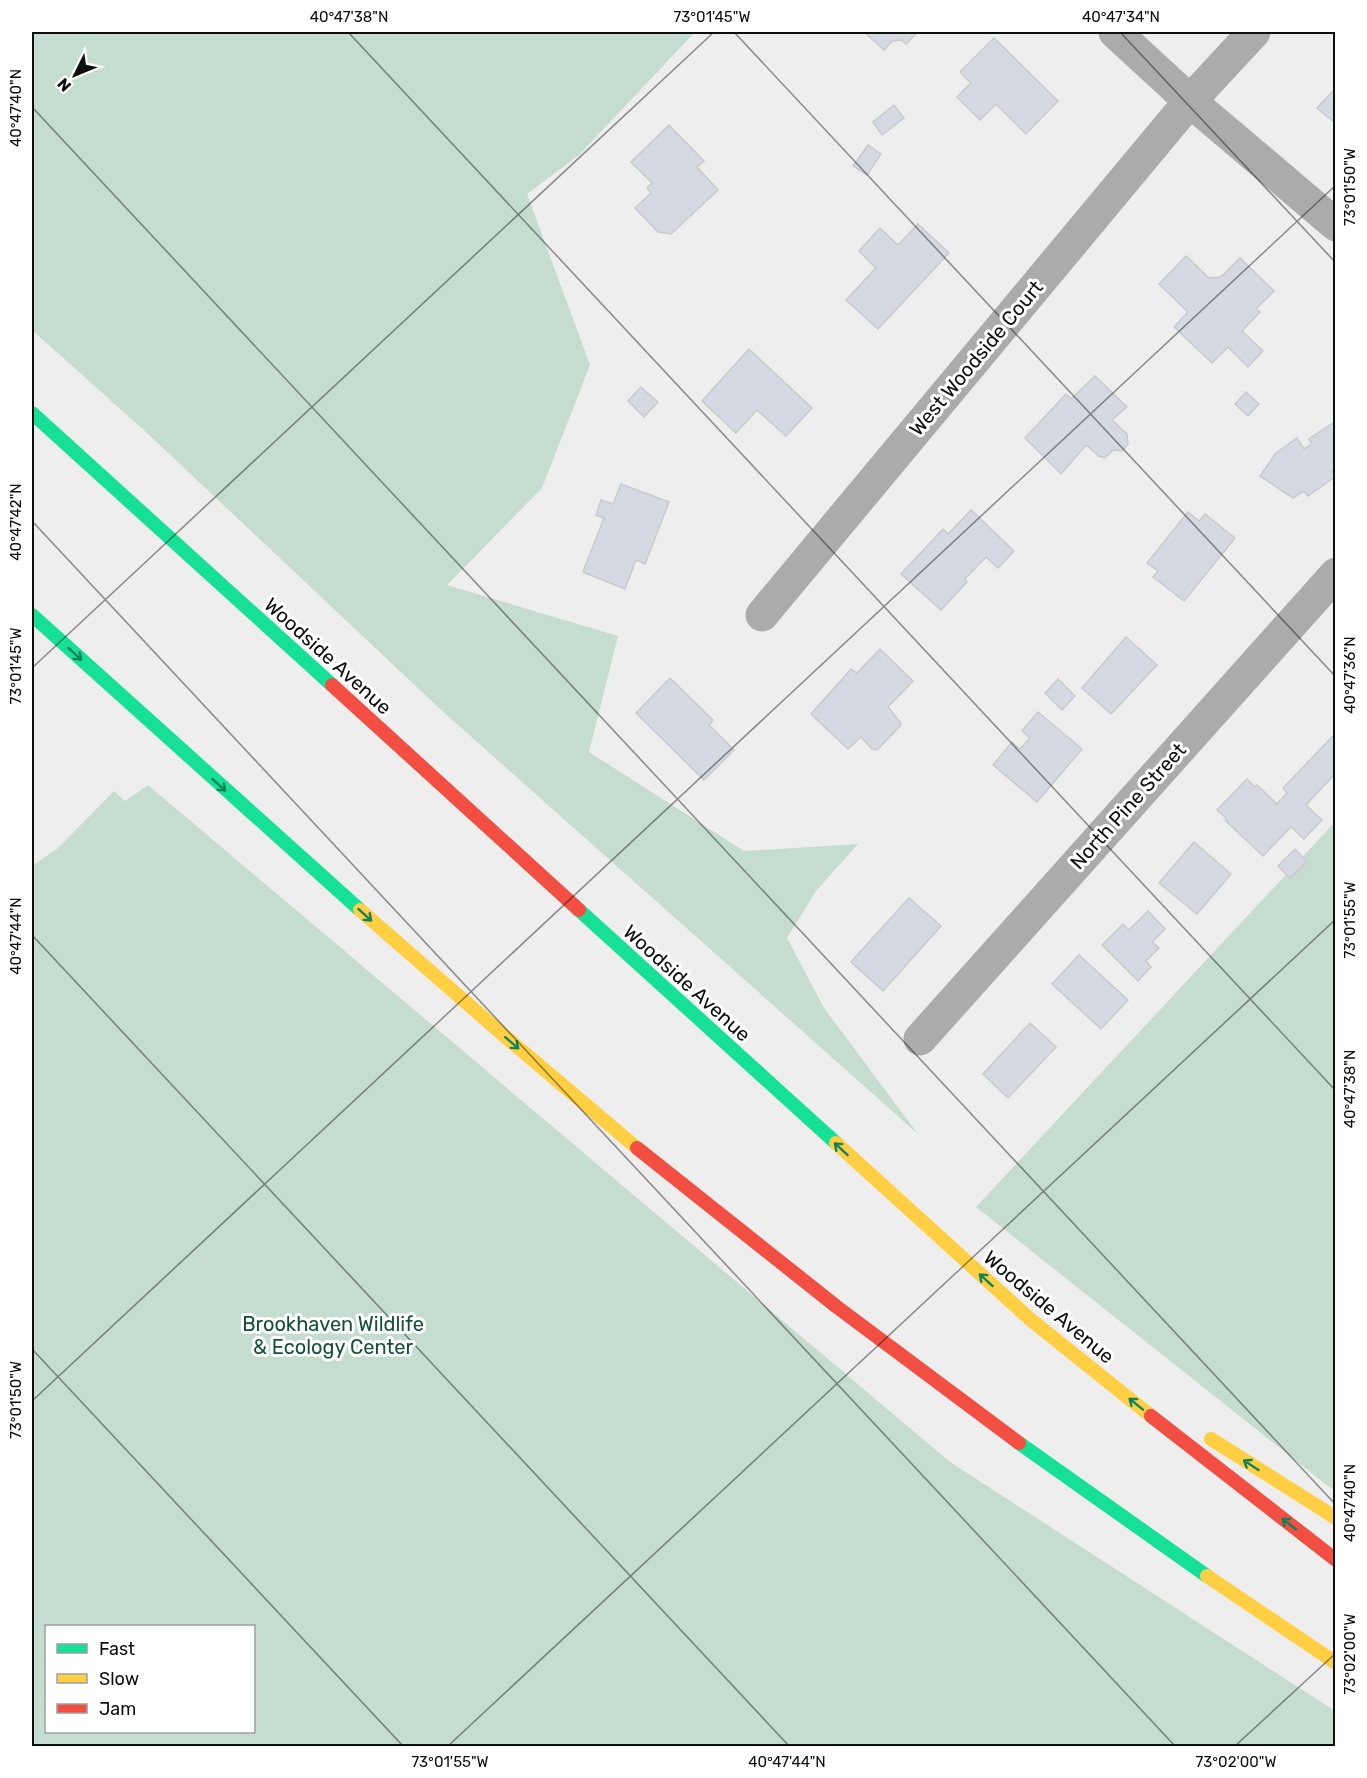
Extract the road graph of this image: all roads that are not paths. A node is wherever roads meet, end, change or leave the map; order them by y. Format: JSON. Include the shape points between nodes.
{"nodes":[{"id":1,"x":1115,"y":32,"type":"edge"},
{"id":2,"x":1254,"y":32,"type":"edge"},
{"id":3,"x":1191,"y":101,"type":"junction"},
{"id":4,"x":1335,"y":225,"type":"edge"},
{"id":5,"x":32,"y":413,"type":"edge"},
{"id":6,"x":1335,"y":574,"type":"edge"},
{"id":7,"x":32,"y":615,"type":"edge"},
{"id":8,"x":762,"y":615,"type":"dead end"},
{"id":9,"x":920,"y":1039,"type":"dead end"},
{"id":10,"x":1031,"y":1320,"type":"junction"},
{"id":11,"x":1156,"y":1403,"type":"dead end"},
{"id":12,"x":1204,"y":1434,"type":"dead end"},
{"id":13,"x":1335,"y":1518,"type":"edge"},
{"id":14,"x":1335,"y":1560,"type":"edge"},
{"id":15,"x":1335,"y":1662,"type":"edge"}],
"edges":[{"from":1,"to":3,"type":"street"},
{"from":2,"to":3,"type":"street","name":"West Woodside Court"},
{"from":3,"to":4,"type":"street"},
{"from":3,"to":8,"type":"street","name":"West Woodside Court"},
{"from":10,"to":5,"type":"main road","name":"Woodside Avenue","one_way":true},
{"from":6,"to":9,"type":"street","name":"North Pine Street"},
{"from":7,"to":15,"type":"main road","one_way":true,"via":[[385,932],[676,1181],[1030,1450]]},
{"from":10,"to":11,"type":"main road"},
{"from":14,"to":10,"type":"main road","name":"Woodside Avenue","one_way":true},
{"from":13,"to":12,"type":"main road","one_way":true}]}
